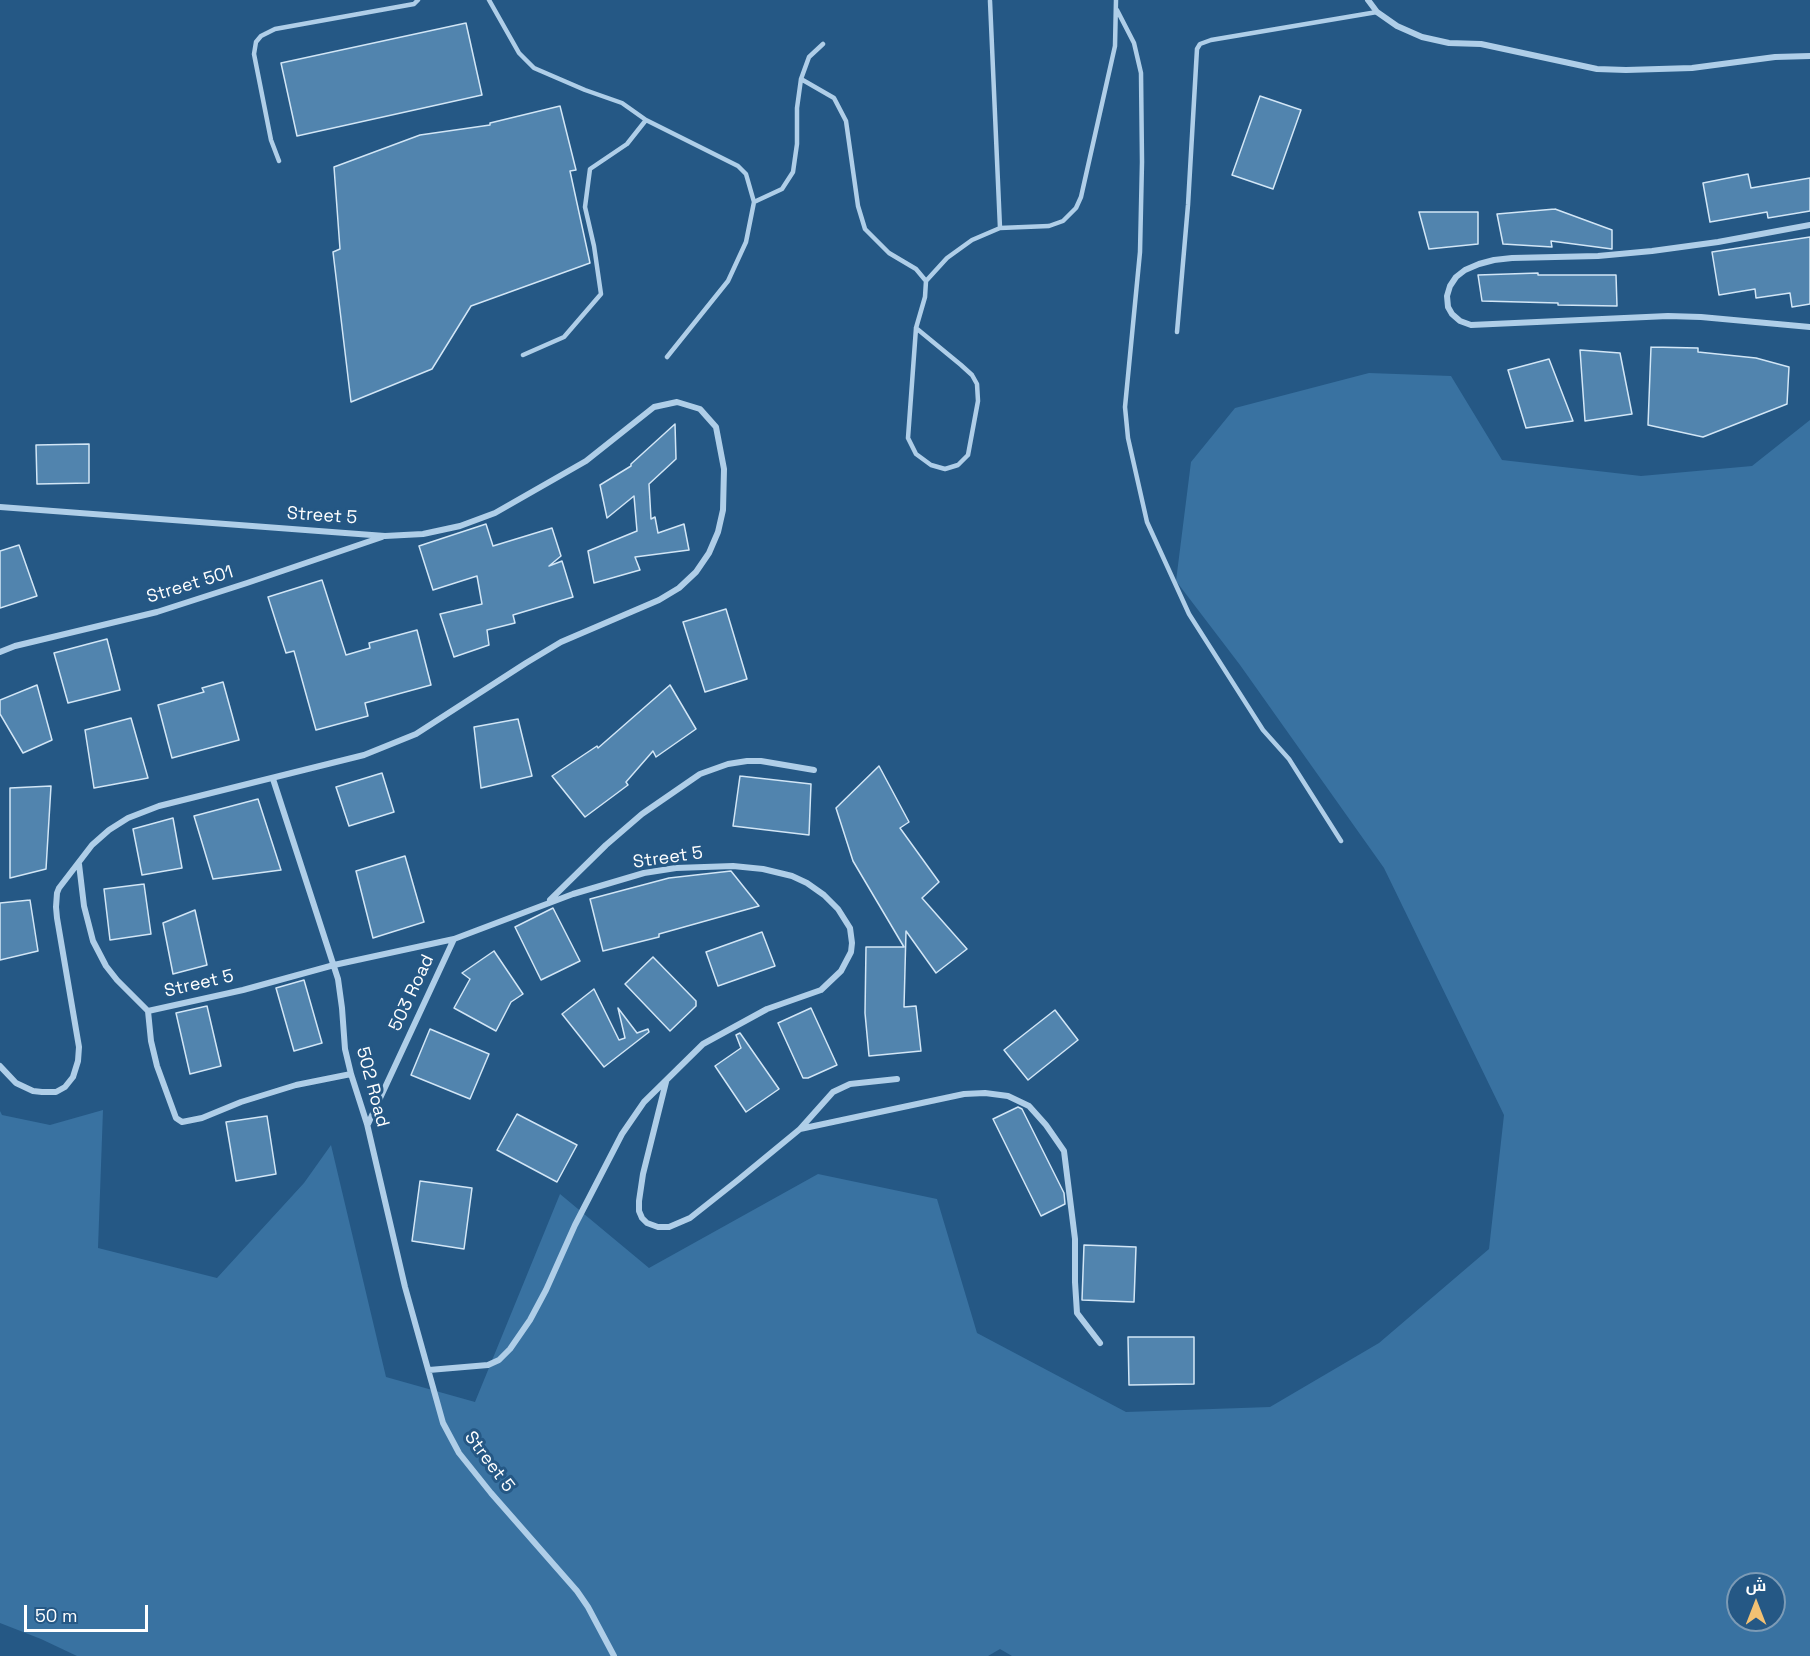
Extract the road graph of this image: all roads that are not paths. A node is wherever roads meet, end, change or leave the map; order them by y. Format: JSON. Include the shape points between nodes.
{"nodes":[{"id":1,"x":418,"y":0,"type":"edge"},
{"id":2,"x":489,"y":0,"type":"edge"},
{"id":3,"x":1116,"y":0,"type":"edge"},
{"id":4,"x":1368,"y":0,"type":"edge"},
{"id":5,"x":990,"y":2,"type":"edge"},
{"id":6,"x":1117,"y":10,"type":"junction"},
{"id":7,"x":1377,"y":12,"type":"junction"},
{"id":8,"x":823,"y":45,"type":"dead end"},
{"id":9,"x":1810,"y":56,"type":"edge"},
{"id":10,"x":801,"y":79,"type":"junction"},
{"id":11,"x":646,"y":120,"type":"junction"},
{"id":12,"x":279,"y":160,"type":"dead end"},
{"id":13,"x":754,"y":202,"type":"junction"},
{"id":14,"x":1810,"y":225,"type":"edge"},
{"id":15,"x":1000,"y":228,"type":"junction"},
{"id":16,"x":926,"y":280,"type":"junction"},
{"id":17,"x":1810,"y":327,"type":"edge"},
{"id":18,"x":916,"y":328,"type":"junction"},
{"id":19,"x":1177,"y":332,"type":"dead end"},
{"id":20,"x":523,"y":355,"type":"dead end"},
{"id":21,"x":667,"y":357,"type":"dead end"},
{"id":22,"x":0,"y":507,"type":"edge"},
{"id":23,"x":385,"y":536,"type":"junction"},
{"id":24,"x":0,"y":652,"type":"edge"},
{"id":25,"x":814,"y":770,"type":"dead end"},
{"id":26,"x":273,"y":779,"type":"junction"},
{"id":27,"x":1341,"y":841,"type":"dead end"},
{"id":28,"x":79,"y":864,"type":"junction"},
{"id":29,"x":547,"y":902,"type":"junction"},
{"id":30,"x":454,"y":939,"type":"junction"},
{"id":31,"x":334,"y":965,"type":"junction"},
{"id":32,"x":148,"y":1011,"type":"junction"},
{"id":33,"x":0,"y":1066,"type":"edge"},
{"id":34,"x":351,"y":1074,"type":"junction"},
{"id":35,"x":897,"y":1078,"type":"dead end"},
{"id":36,"x":666,"y":1081,"type":"junction"},
{"id":37,"x":367,"y":1124,"type":"junction"},
{"id":38,"x":800,"y":1129,"type":"junction"},
{"id":39,"x":1100,"y":1343,"type":"dead end"},
{"id":40,"x":429,"y":1370,"type":"junction"},
{"id":41,"x":614,"y":1656,"type":"edge"}],
"edges":[{"from":1,"to":12,"type":"lane","via":[[414,4],[275,29],[261,36],[254,54],[271,140]]},
{"from":2,"to":11,"type":"lane","via":[[519,53],[534,68],[622,103]]},
{"from":3,"to":6,"type":"lane"},
{"from":4,"to":7,"type":"street"},
{"from":5,"to":15,"type":"lane"},
{"from":6,"to":15,"type":"lane","via":[[1115,46],[1082,197],[1062,221],[1049,226]]},
{"from":6,"to":27,"type":"lane","via":[[1134,43],[1141,73],[1140,252],[1125,407],[1128,438],[1148,522],[1189,614]]},
{"from":7,"to":9,"type":"street","via":[[1422,37],[1481,44],[1597,69],[1692,68]]},
{"from":7,"to":19,"type":"lane","via":[[1200,44]]},
{"from":8,"to":10,"type":"lane","via":[[808,57]]},
{"from":10,"to":13,"type":"lane","via":[[794,172],[782,189]]},
{"from":10,"to":16,"type":"lane","via":[[834,98],[846,121],[858,206],[866,229],[889,253]]},
{"from":11,"to":13,"type":"lane","via":[[738,166],[746,174]]},
{"from":11,"to":20,"type":"lane","via":[[627,144],[590,169],[585,207],[601,294],[564,338]]},
{"from":13,"to":21,"type":"lane","via":[[746,242],[728,280]]},
{"from":14,"to":17,"type":"street","via":[[1652,251],[1494,260],[1465,270],[1450,286],[1447,296],[1452,314],[1471,325],[1668,316]]},
{"from":15,"to":16,"type":"lane","via":[[963,246]]},
{"from":16,"to":18,"type":"lane"},
{"from":18,"to":18,"type":"lane","via":[[908,438],[916,454],[945,469],[958,465],[968,455],[978,401],[977,384],[946,351]]},
{"from":22,"to":23,"type":"street","name":"Street 5"},
{"from":23,"to":24,"type":"street","name":"Street 501","via":[[157,612]]},
{"from":23,"to":26,"type":"street","name":"Street 5","via":[[423,534],[495,513],[586,461],[654,407],[677,402],[700,409],[716,427],[724,468],[718,532],[709,554],[679,588],[561,642],[416,734],[364,755]]},
{"from":25,"to":29,"type":"street","via":[[747,761],[700,774],[642,814]]},
{"from":26,"to":28,"type":"street","name":"Street 5","via":[[136,814],[109,830]]},
{"from":26,"to":31,"type":"street","name":"502 Road"},
{"from":28,"to":32,"type":"street","name":"Street 5","via":[[93,940],[106,966]]},
{"from":28,"to":33,"type":"street","via":[[59,888],[56,907],[79,1047],[76,1070],[65,1087],[42,1092],[16,1083]]},
{"from":29,"to":30,"type":"street","name":"Street 5"},
{"from":29,"to":36,"type":"street","name":"Street 5","via":[[644,873],[733,866],[763,869],[807,882],[838,909],[850,928],[852,943],[841,971],[820,990],[767,1009],[703,1044]]},
{"from":30,"to":31,"type":"street","name":"Street 5"},
{"from":30,"to":37,"type":"street","name":"503 Road"},
{"from":31,"to":32,"type":"street","name":"Street 5"},
{"from":31,"to":34,"type":"street","name":"502 Road"},
{"from":32,"to":34,"type":"street","via":[[157,1066],[176,1118],[182,1122],[286,1088]]},
{"from":34,"to":37,"type":"street","name":"502 Road"},
{"from":35,"to":38,"type":"street","via":[[850,1084],[833,1092]]},
{"from":36,"to":38,"type":"street","via":[[639,1201],[642,1218],[658,1227],[675,1226],[690,1218]]},
{"from":36,"to":40,"type":"street","name":"Street 5","via":[[644,1102],[622,1134],[579,1216],[553,1277],[510,1349],[488,1365]]},
{"from":37,"to":40,"type":"street","name":"502 Road"},
{"from":38,"to":39,"type":"street","via":[[964,1094],[1008,1096],[1029,1106],[1064,1151],[1076,1239],[1077,1313]]},
{"from":40,"to":41,"type":"street","name":"Street 5","via":[[440,1414],[459,1453],[578,1591]]}]}
